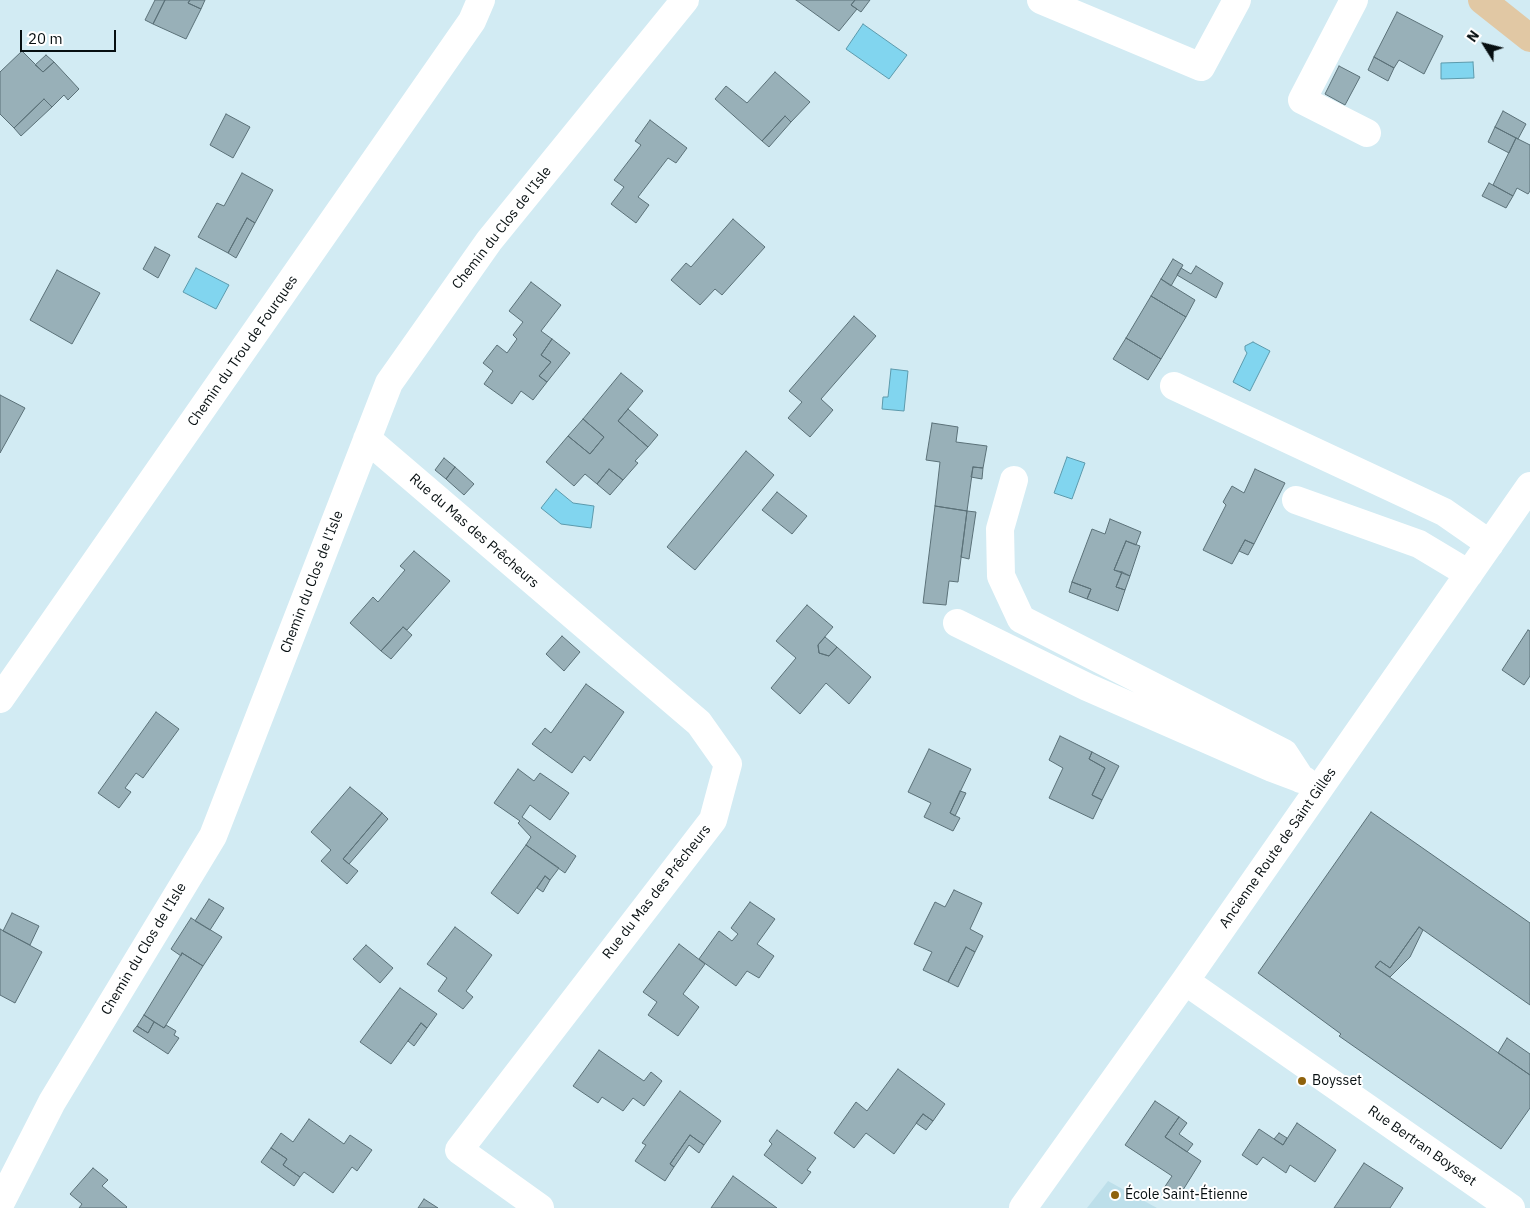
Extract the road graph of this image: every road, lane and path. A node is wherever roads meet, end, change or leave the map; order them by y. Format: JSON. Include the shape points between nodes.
{"nodes":[{"id":1,"x":481,"y":0,"type":"edge"},
{"id":2,"x":685,"y":0,"type":"edge"},
{"id":3,"x":1041,"y":0,"type":"edge"},
{"id":4,"x":1237,"y":0,"type":"edge"},
{"id":5,"x":1354,"y":0,"type":"edge"},
{"id":6,"x":1484,"y":1,"type":"edge"},
{"id":7,"x":1530,"y":38,"type":"edge"},
{"id":8,"x":1367,"y":132,"type":"dead end"},
{"id":9,"x":1174,"y":386,"type":"dead end"},
{"id":10,"x":367,"y":439,"type":"junction"},
{"id":11,"x":1014,"y":480,"type":"dead end"},
{"id":12,"x":1530,"y":486,"type":"edge"},
{"id":13,"x":1296,"y":500,"type":"dead end"},
{"id":14,"x":1490,"y":544,"type":"junction"},
{"id":15,"x":1469,"y":574,"type":"junction"},
{"id":16,"x":957,"y":623,"type":"dead end"},
{"id":17,"x":0,"y":699,"type":"edge"},
{"id":18,"x":1311,"y":782,"type":"junction"},
{"id":19,"x":1186,"y":981,"type":"junction"},
{"id":20,"x":0,"y":1204,"type":"edge"},
{"id":21,"x":540,"y":1208,"type":"edge"},
{"id":22,"x":1023,"y":1208,"type":"edge"},
{"id":23,"x":1511,"y":1208,"type":"edge"}],
"edges":[{"from":1,"to":17,"type":"street","name":"Chemin du Trou de Fourques","via":[[466,29]]},
{"from":2,"to":10,"type":"street","name":"Chemin du Clos de l'Isle","via":[[489,241],[389,383]]},
{"from":3,"to":4,"type":"street","via":[[1201,67]]},
{"from":5,"to":8,"type":"street","via":[[1302,100]]},
{"from":6,"to":7,"type":"main road"},
{"from":9,"to":14,"type":"street","via":[[1444,512]]},
{"from":10,"to":20,"type":"street","name":"Chemin du Clos de l'Isle","via":[[212,836],[52,1102]]},
{"from":10,"to":21,"type":"street","name":"Rue du Mas des Prêcheurs","via":[[699,723],[728,764],[713,820],[459,1150]]},
{"from":11,"to":18,"type":"street","via":[[1000,530],[1001,576],[1021,619],[1284,753]]},
{"from":12,"to":14,"type":"street","name":"Ancienne Route de Saint Gilles"},
{"from":13,"to":15,"type":"street","via":[[1419,544]]},
{"from":14,"to":15,"type":"street","name":"Ancienne Route de Saint Gilles"},
{"from":15,"to":18,"type":"street","name":"Ancienne Route de Saint Gilles"},
{"from":16,"to":18,"type":"street","via":[[1087,687]]},
{"from":18,"to":19,"type":"street","name":"Ancienne Route de Saint Gilles"},
{"from":19,"to":22,"type":"street","name":"Ancienne Route de Saint Gilles"},
{"from":19,"to":23,"type":"street","name":"Rue Bertran Boysset"}]}
